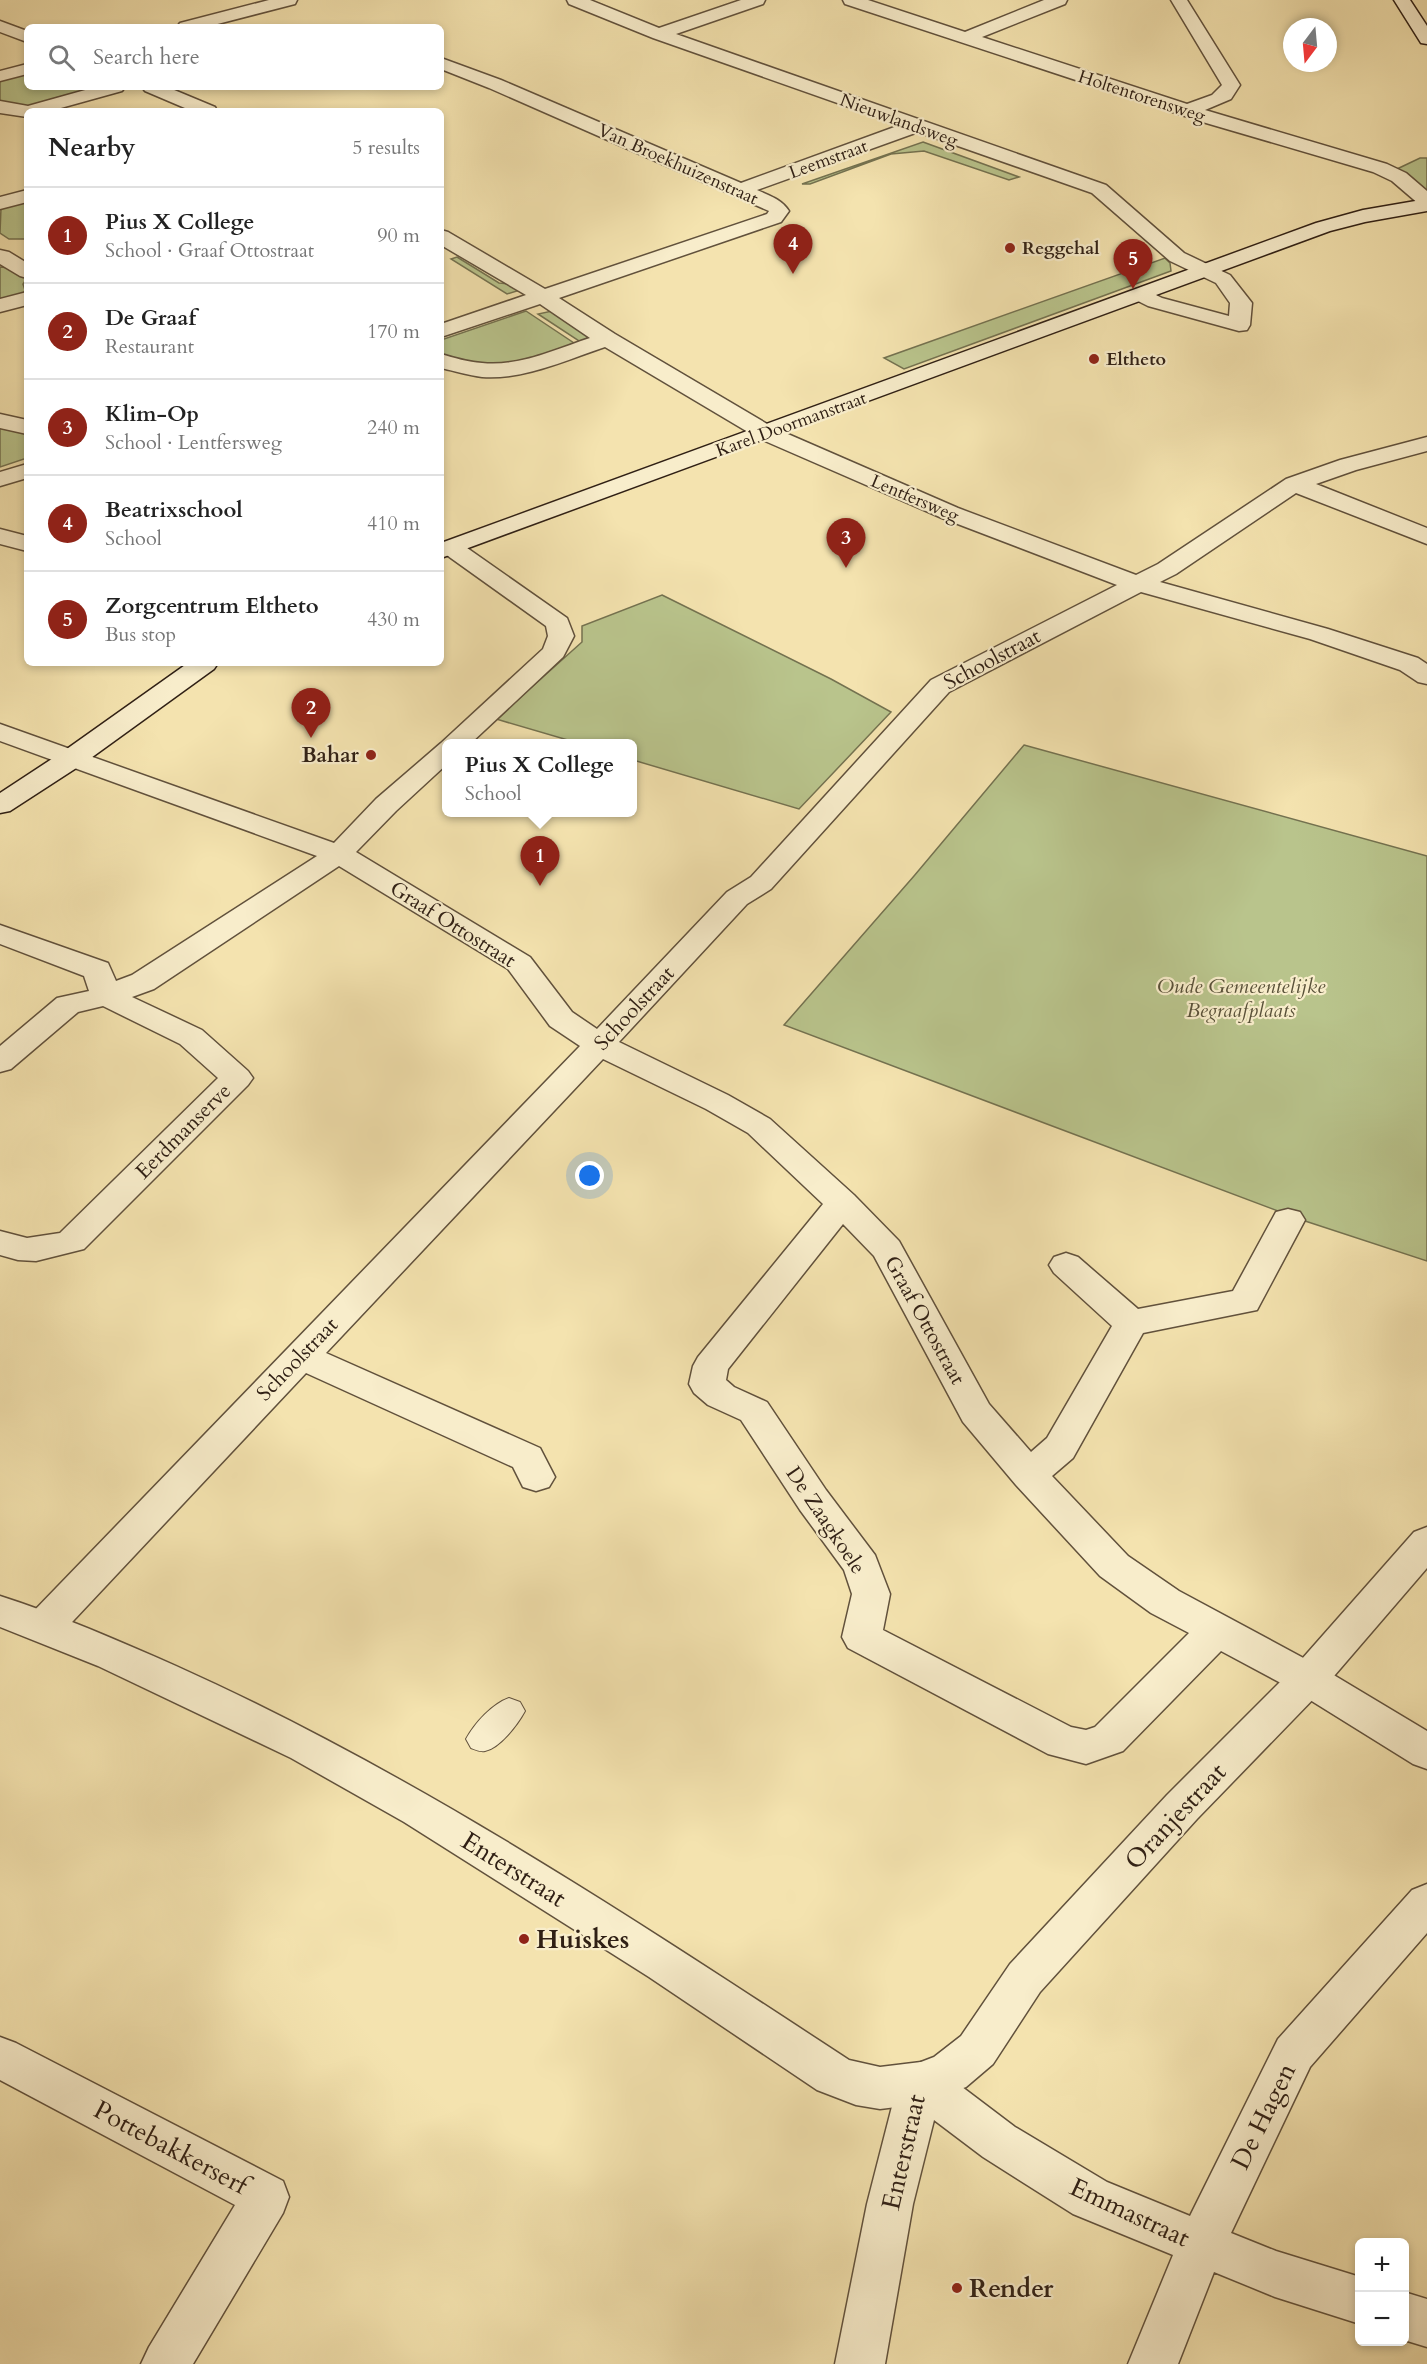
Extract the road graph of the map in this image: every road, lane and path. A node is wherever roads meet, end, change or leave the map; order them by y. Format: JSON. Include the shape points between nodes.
{"nodes":[{"id":1,"x":289,"y":0,"type":"edge"},
{"id":2,"x":576,"y":0,"type":"edge"},
{"id":3,"x":757,"y":0,"type":"edge"},
{"id":4,"x":851,"y":0,"type":"edge"},
{"id":5,"x":1059,"y":0,"type":"edge"},
{"id":6,"x":1179,"y":0,"type":"edge"},
{"id":7,"x":1402,"y":0,"type":"edge"},
{"id":8,"x":200,"y":4,"type":"dead end"},
{"id":9,"x":226,"y":16,"type":"junction"},
{"id":10,"x":197,"y":24,"type":"edge"},
{"id":11,"x":245,"y":24,"type":"edge"},
{"id":12,"x":0,"y":26,"type":"edge"},
{"id":13,"x":659,"y":34,"type":"junction"},
{"id":14,"x":24,"y":36,"type":"edge"},
{"id":15,"x":964,"y":38,"type":"junction"},
{"id":16,"x":1427,"y":39,"type":"edge"},
{"id":17,"x":444,"y":64,"type":"edge"},
{"id":18,"x":24,"y":70,"type":"edge"},
{"id":19,"x":0,"y":76,"type":"edge"},
{"id":20,"x":105,"y":90,"type":"edge"},
{"id":21,"x":158,"y":90,"type":"edge"},
{"id":22,"x":0,"y":106,"type":"edge"},
{"id":23,"x":39,"y":108,"type":"edge"},
{"id":24,"x":201,"y":108,"type":"edge"},
{"id":25,"x":24,"y":110,"type":"edge"},
{"id":26,"x":1187,"y":110,"type":"junction"},
{"id":27,"x":916,"y":126,"type":"junction"},
{"id":28,"x":740,"y":190,"type":"junction"},
{"id":29,"x":24,"y":197,"type":"edge"},
{"id":30,"x":0,"y":203,"type":"edge"},
{"id":31,"x":1427,"y":203,"type":"edge"},
{"id":32,"x":444,"y":238,"type":"edge"},
{"id":33,"x":9,"y":250,"type":"edge"},
{"id":34,"x":24,"y":268,"type":"edge"},
{"id":35,"x":1203,"y":271,"type":"junction"},
{"id":36,"x":1141,"y":295,"type":"junction"},
{"id":37,"x":542,"y":296,"type":"junction"},
{"id":38,"x":24,"y":299,"type":"edge"},
{"id":39,"x":0,"y":306,"type":"edge"},
{"id":40,"x":444,"y":330,"type":"edge"},
{"id":41,"x":607,"y":339,"type":"junction"},
{"id":42,"x":444,"y":362,"type":"edge"},
{"id":43,"x":0,"y":422,"type":"edge"},
{"id":44,"x":24,"y":427,"type":"edge"},
{"id":45,"x":766,"y":433,"type":"junction"},
{"id":46,"x":1427,"y":444,"type":"edge"},
{"id":47,"x":24,"y":472,"type":"edge"},
{"id":48,"x":0,"y":480,"type":"edge"},
{"id":49,"x":1294,"y":484,"type":"junction"},
{"id":50,"x":0,"y":536,"type":"edge"},
{"id":51,"x":1427,"y":537,"type":"edge"},
{"id":52,"x":24,"y":543,"type":"edge"},
{"id":53,"x":446,"y":550,"type":"edge"},
{"id":54,"x":1138,"y":584,"type":"junction"},
{"id":55,"x":201,"y":666,"type":"edge"},
{"id":56,"x":1427,"y":676,"type":"edge"},
{"id":57,"x":0,"y":732,"type":"edge"},
{"id":58,"x":459,"y":739,"type":"edge"},
{"id":59,"x":442,"y":754,"type":"edge"},
{"id":60,"x":74,"y":758,"type":"junction"},
{"id":61,"x":0,"y":805,"type":"edge"},
{"id":62,"x":339,"y":854,"type":"junction"},
{"id":63,"x":0,"y":934,"type":"edge"},
{"id":64,"x":106,"y":996,"type":"junction"},
{"id":65,"x":600,"y":1045,"type":"junction"},
{"id":66,"x":0,"y":1062,"type":"edge"},
{"id":67,"x":842,"y":1203,"type":"junction"},
{"id":68,"x":1288,"y":1220,"type":"dead end"},
{"id":69,"x":0,"y":1243,"type":"edge"},
{"id":70,"x":1066,"y":1265,"type":"dead end"},
{"id":71,"x":1131,"y":1323,"type":"junction"},
{"id":72,"x":300,"y":1356,"type":"junction"},
{"id":73,"x":1029,"y":1475,"type":"junction"},
{"id":74,"x":536,"y":1477,"type":"dead end"},
{"id":75,"x":1427,"y":1542,"type":"edge"},
{"id":76,"x":0,"y":1611,"type":"edge"},
{"id":77,"x":44,"y":1626,"type":"junction"},
{"id":78,"x":1216,"y":1631,"type":"junction"},
{"id":79,"x":1308,"y":1679,"type":"junction"},
{"id":80,"x":508,"y":1711,"type":"dead end"},
{"id":81,"x":482,"y":1739,"type":"dead end"},
{"id":82,"x":1427,"y":1752,"type":"edge"},
{"id":83,"x":1427,"y":1903,"type":"edge"},
{"id":84,"x":0,"y":2057,"type":"edge"},
{"id":85,"x":921,"y":2083,"type":"junction"},
{"id":86,"x":1201,"y":2244,"type":"junction"},
{"id":87,"x":1355,"y":2300,"type":"edge"},
{"id":88,"x":1409,"y":2318,"type":"edge"},
{"id":89,"x":1427,"y":2324,"type":"edge"},
{"id":90,"x":166,"y":2364,"type":"edge"},
{"id":91,"x":860,"y":2364,"type":"edge"},
{"id":92,"x":1153,"y":2364,"type":"edge"}],
"edges":[{"from":1,"to":9,"type":"street"},
{"from":2,"to":13,"type":"street","name":"Nieuwlandsweg"},
{"from":3,"to":13,"type":"street"},
{"from":4,"to":15,"type":"street","name":"Holtentorensweg"},
{"from":5,"to":15,"type":"street"},
{"from":6,"to":26,"type":"street","via":[[1231,85],[1223,98]]},
{"from":7,"to":16,"type":"street"},
{"from":8,"to":9,"type":"street"},
{"from":9,"to":10,"type":"street"},
{"from":9,"to":11,"type":"street"},
{"from":12,"to":14,"type":"street"},
{"from":13,"to":27,"type":"street","name":"Nieuwlandsweg"},
{"from":15,"to":26,"type":"street","name":"Holtentorensweg"},
{"from":17,"to":28,"type":"street","name":"Van Broekhuizenstraat"},
{"from":18,"to":19,"type":"street"},
{"from":20,"to":23,"type":"street"},
{"from":21,"to":24,"type":"street"},
{"from":22,"to":25,"type":"street"},
{"from":26,"to":31,"type":"street","name":"Holtentorensweg","via":[[1380,168],[1399,177]]},
{"from":27,"to":28,"type":"street","name":"Leemstraat"},
{"from":27,"to":35,"type":"street","name":"Nieuwlandsweg","via":[[1099,189],[1177,257]]},
{"from":28,"to":37,"type":"street","name":"Van Broekhuizenstraat","via":[[779,211],[774,218]]},
{"from":29,"to":30,"type":"street"},
{"from":31,"to":35,"type":"street","name":"Karel Doormanstraat","via":[[1323,227]]},
{"from":32,"to":37,"type":"street","name":"Lentfersweg"},
{"from":33,"to":34,"type":"street"},
{"from":35,"to":36,"type":"street","name":"Karel Doormanstraat"},
{"from":35,"to":36,"type":"street","via":[[1223,279],[1241,303],[1239,325]]},
{"from":36,"to":45,"type":"street","name":"Karel Doormanstraat"},
{"from":37,"to":40,"type":"street"},
{"from":37,"to":41,"type":"street","name":"Lentfersweg"},
{"from":38,"to":39,"type":"street"},
{"from":41,"to":42,"type":"street","via":[[498,370]]},
{"from":41,"to":45,"type":"street","name":"Lentfersweg"},
{"from":43,"to":44,"type":"street"},
{"from":45,"to":53,"type":"street","name":"Karel Doormanstraat"},
{"from":45,"to":54,"type":"street","name":"Lentfersweg","via":[[950,513]]},
{"from":46,"to":49,"type":"street","name":"Schoolstraat"},
{"from":47,"to":48,"type":"street"},
{"from":49,"to":51,"type":"street"},
{"from":49,"to":54,"type":"street","name":"Schoolstraat","via":[[1167,569]]},
{"from":50,"to":52,"type":"street"},
{"from":53,"to":58,"type":"street","via":[[558,622],[561,636],[554,652]]},
{"from":54,"to":56,"type":"street","name":"Lentfersweg","via":[[1319,634],[1409,664]]},
{"from":54,"to":65,"type":"street","name":"Schoolstraat","via":[[940,686],[761,883],[737,898]]},
{"from":55,"to":60,"type":"street"},
{"from":57,"to":60,"type":"street","name":"Graaf Ottostraat"},
{"from":59,"to":62,"type":"street","via":[[386,804]]},
{"from":60,"to":61,"type":"street"},
{"from":60,"to":62,"type":"street","name":"Graaf Ottostraat"},
{"from":62,"to":64,"type":"street","via":[[143,982]]},
{"from":62,"to":65,"type":"street","name":"Graaf Ottostraat","via":[[519,963],[561,1019]]},
{"from":63,"to":64,"type":"street","via":[[97,970]]},
{"from":64,"to":66,"type":"street","via":[[68,1005]]},
{"from":64,"to":69,"type":"street","name":"Eerdmanserve","via":[[191,1037],[237,1078],[72,1241],[41,1251]]},
{"from":65,"to":67,"type":"street","name":"Graaf Ottostraat","via":[[759,1126]]},
{"from":65,"to":72,"type":"street","name":"Schoolstraat"},
{"from":67,"to":73,"type":"street","name":"Graaf Ottostraat","via":[[887,1249],[976,1413]]},
{"from":67,"to":78,"type":"street","name":"De Zaagkoele","via":[[711,1366],[707,1384],[721,1396],[754,1411],[861,1565],[871,1594],[862,1636],[1062,1742],[1086,1747],[1108,1739]]},
{"from":68,"to":71,"type":"street","via":[[1245,1301]]},
{"from":70,"to":71,"type":"street"},
{"from":71,"to":73,"type":"street","via":[[1060,1448]]},
{"from":72,"to":74,"type":"street","via":[[527,1458]]},
{"from":72,"to":77,"type":"street","name":"Schoolstraat"},
{"from":73,"to":78,"type":"street","name":"Graaf Ottostraat","via":[[1114,1566]]},
{"from":75,"to":79,"type":"street","name":"Oranjestraat"},
{"from":76,"to":77,"type":"street","name":"Enterstraat"},
{"from":77,"to":85,"type":"street","name":"Enterstraat","via":[[112,1654],[285,1737],[419,1810],[674,1969],[833,2075],[880,2088]]},
{"from":78,"to":79,"type":"street","name":"Graaf Ottostraat"},
{"from":79,"to":82,"type":"street","name":"Graaf Ottostraat"},
{"from":79,"to":85,"type":"street","name":"Oranjestraat","via":[[1182,1807],[1025,1977],[977,2050],[950,2072]]},
{"from":80,"to":81,"type":"street"},
{"from":83,"to":86,"type":"street","name":"De Hagen","via":[[1294,2053]]},
{"from":84,"to":90,"type":"street","name":"Pottebakkerserf","via":[[266,2197]]},
{"from":85,"to":86,"type":"street","name":"Emmastraat","via":[[999,2142],[1090,2198]]},
{"from":85,"to":91,"type":"street","name":"Enterstraat","via":[[890,2204]]},
{"from":86,"to":87,"type":"street","name":"Emmastraat","via":[[1275,2274]]},
{"from":86,"to":92,"type":"street","name":"De Hagen"},
{"from":88,"to":89,"type":"street"}]}
